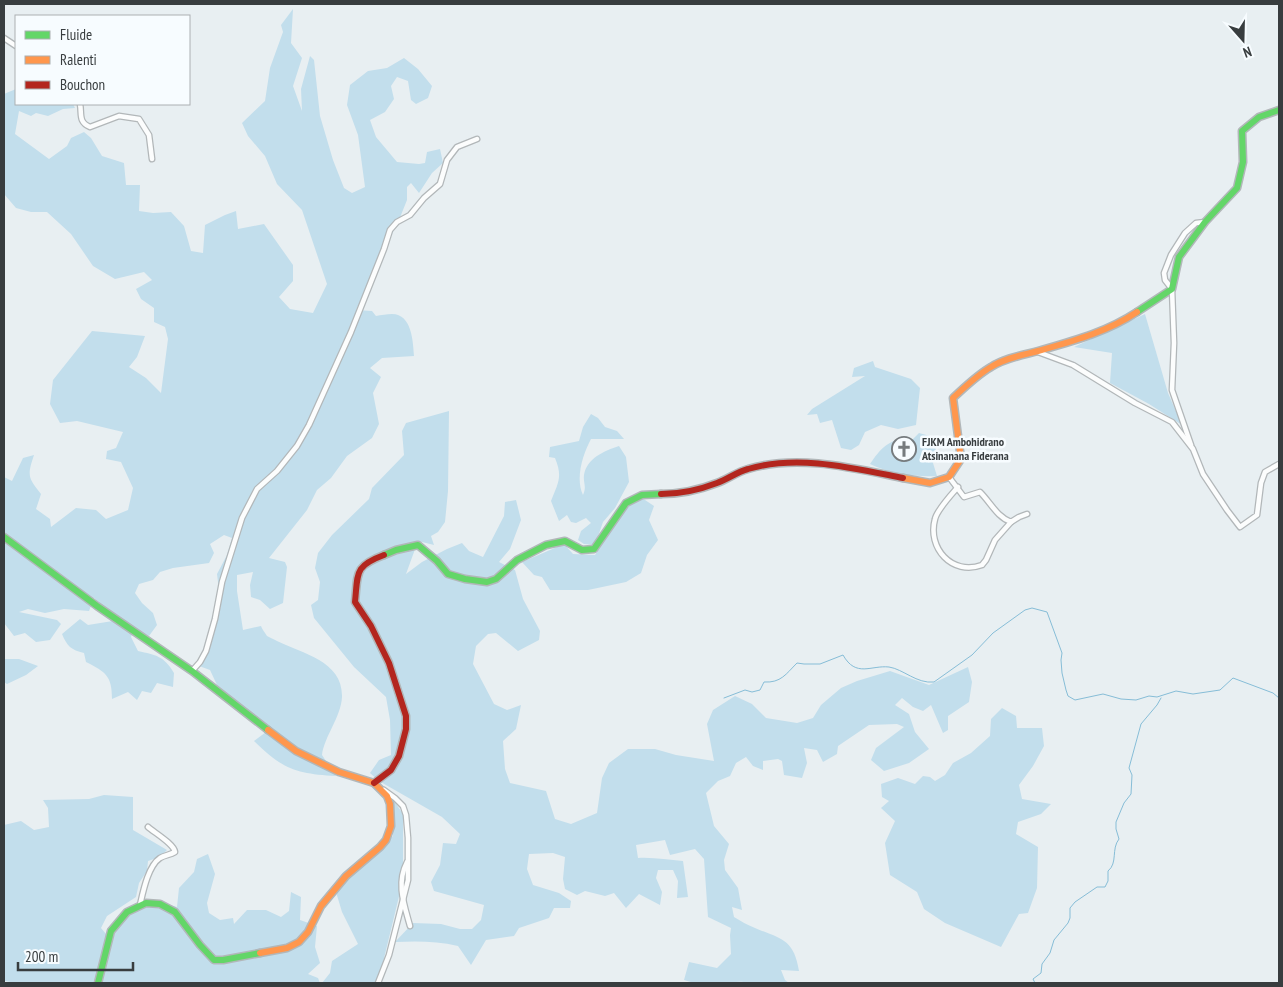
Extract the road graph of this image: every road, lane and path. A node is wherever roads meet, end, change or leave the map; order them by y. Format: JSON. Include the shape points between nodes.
{"nodes":[{"id":1,"x":4,"y":38,"type":"edge"},
{"id":2,"x":15,"y":45,"type":"edge"},
{"id":3,"x":80,"y":105,"type":"edge"},
{"id":4,"x":1279,"y":110,"type":"edge"},
{"id":5,"x":477,"y":139,"type":"dead end"},
{"id":6,"x":152,"y":159,"type":"dead end"},
{"id":7,"x":1205,"y":222,"type":"junction"},
{"id":8,"x":1172,"y":289,"type":"junction"},
{"id":9,"x":1038,"y":352,"type":"junction"},
{"id":10,"x":1192,"y":449,"type":"junction"},
{"id":11,"x":1279,"y":464,"type":"edge"},
{"id":12,"x":949,"y":477,"type":"junction"},
{"id":13,"x":958,"y":487,"type":"junction"},
{"id":14,"x":1028,"y":514,"type":"dead end"},
{"id":15,"x":1011,"y":522,"type":"junction"},
{"id":16,"x":4,"y":537,"type":"edge"},
{"id":17,"x":192,"y":671,"type":"junction"},
{"id":18,"x":374,"y":783,"type":"junction"},
{"id":19,"x":148,"y":827,"type":"dead end"},
{"id":20,"x":403,"y":898,"type":"junction"},
{"id":21,"x":140,"y":905,"type":"junction"},
{"id":22,"x":410,"y":926,"type":"dead end"},
{"id":23,"x":98,"y":983,"type":"edge"},
{"id":24,"x":378,"y":983,"type":"edge"}],
"edges":[{"from":1,"to":2,"type":"street"},
{"from":3,"to":6,"type":"street","via":[[81,120],[90,127],[119,116],[139,119],[149,135]]},
{"from":4,"to":7,"type":"street","via":[[1246,125],[1242,132],[1243,162],[1236,188]]},
{"from":5,"to":17,"type":"street","via":[[457,147],[447,160],[440,184],[410,215],[390,230],[351,332],[309,425],[277,471],[257,489],[242,518],[222,582],[206,651]]},
{"from":7,"to":8,"type":"street","via":[[1179,257]]},
{"from":7,"to":8,"type":"street","via":[[1196,223],[1185,232],[1166,264],[1165,280]]},
{"from":8,"to":9,"type":"street","via":[[1122,322]]},
{"from":8,"to":10,"type":"street","via":[[1172,390]]},
{"from":9,"to":10,"type":"street","via":[[1073,365],[1172,422]]},
{"from":9,"to":12,"type":"street","via":[[992,366],[953,398],[961,459]]},
{"from":10,"to":11,"type":"street","via":[[1203,474],[1240,527],[1257,515],[1265,472]]},
{"from":12,"to":13,"type":"street"},
{"from":12,"to":18,"type":"street","via":[[930,483],[853,468],[798,462],[772,464],[747,469],[717,483],[676,494],[642,495],[626,503],[594,549],[580,550],[565,541],[546,545],[517,560],[487,582],[448,574],[418,545],[368,561],[359,571],[356,602],[389,663],[407,722],[399,756],[391,770]]},
{"from":13,"to":15,"type":"street","via":[[964,497],[980,492],[1000,518]]},
{"from":13,"to":15,"type":"street","via":[[935,518],[936,548],[951,564],[964,567],[982,565],[995,540]]},
{"from":14,"to":15,"type":"street"},
{"from":16,"to":17,"type":"street"},
{"from":17,"to":18,"type":"street","via":[[296,751],[339,772]]},
{"from":18,"to":20,"type":"street","via":[[403,806],[408,860],[408,880]]},
{"from":18,"to":21,"type":"street","via":[[390,804],[391,826],[386,840],[346,876],[321,906],[308,932],[295,945],[214,960],[172,910],[154,903]]},
{"from":19,"to":21,"type":"street","via":[[171,844],[175,852],[160,858],[154,865],[145,882]]},
{"from":20,"to":22,"type":"street"},
{"from":20,"to":24,"type":"street","via":[[389,955]]},
{"from":21,"to":23,"type":"street","via":[[121,917],[111,931]]}]}
